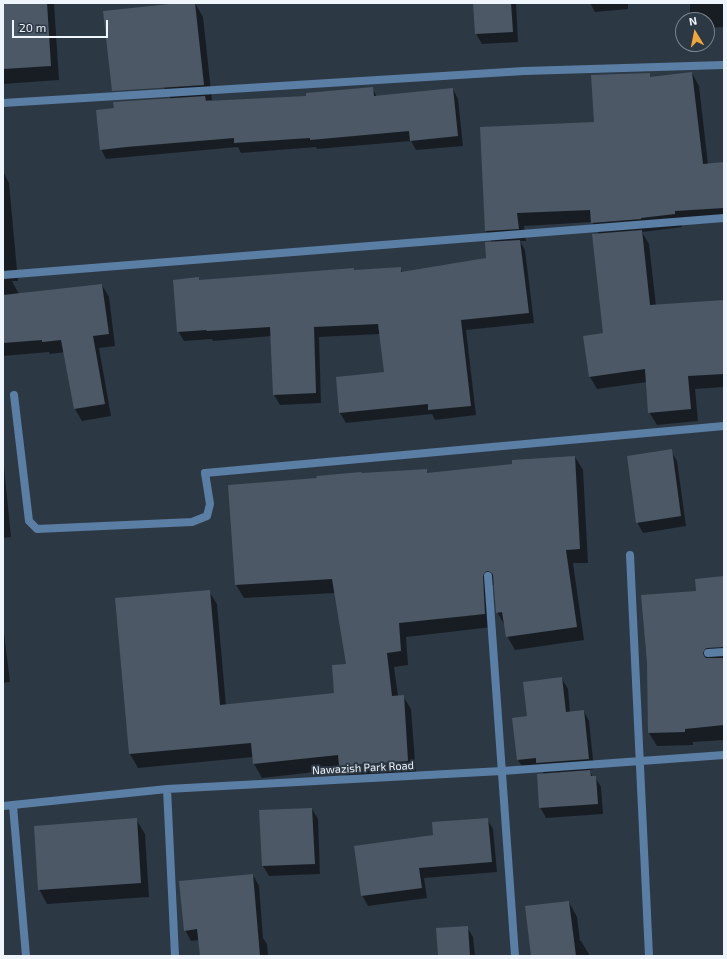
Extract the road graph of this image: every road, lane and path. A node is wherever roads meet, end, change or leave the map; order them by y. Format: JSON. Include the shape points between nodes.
{"nodes":[{"id":1,"x":724,"y":65,"type":"edge"},
{"id":2,"x":3,"y":103,"type":"edge"},
{"id":3,"x":724,"y":218,"type":"edge"},
{"id":4,"x":3,"y":275,"type":"edge"},
{"id":5,"x":14,"y":395,"type":"dead end"},
{"id":6,"x":724,"y":426,"type":"edge"},
{"id":7,"x":630,"y":555,"type":"dead end"},
{"id":8,"x":488,"y":576,"type":"dead end"},
{"id":9,"x":724,"y":652,"type":"edge"},
{"id":10,"x":708,"y":653,"type":"dead end"},
{"id":11,"x":724,"y":755,"type":"edge"},
{"id":12,"x":639,"y":761,"type":"junction"},
{"id":13,"x":502,"y":771,"type":"junction"},
{"id":14,"x":167,"y":789,"type":"junction"},
{"id":15,"x":3,"y":806,"type":"edge"},
{"id":16,"x":13,"y":806,"type":"junction"},
{"id":17,"x":26,"y":956,"type":"edge"},
{"id":18,"x":175,"y":956,"type":"edge"},
{"id":19,"x":515,"y":956,"type":"edge"},
{"id":20,"x":649,"y":956,"type":"edge"}],
"edges":[{"from":1,"to":2,"type":"street","via":[[524,71]]},
{"from":3,"to":4,"type":"street"},
{"from":5,"to":6,"type":"street","via":[[29,521],[37,529],[192,522],[207,516],[210,504],[205,473]]},
{"from":7,"to":12,"type":"street"},
{"from":8,"to":13,"type":"street"},
{"from":9,"to":10,"type":"street"},
{"from":11,"to":12,"type":"street","name":"Nawazish Park Road"},
{"from":12,"to":13,"type":"street","name":"Nawazish Park Road"},
{"from":12,"to":20,"type":"street"},
{"from":13,"to":14,"type":"street","name":"Nawazish Park Road"},
{"from":13,"to":19,"type":"street"},
{"from":14,"to":16,"type":"street","name":"Nawazish Park Road"},
{"from":14,"to":18,"type":"street"},
{"from":15,"to":16,"type":"street","name":"Nawazish Park Road"},
{"from":16,"to":17,"type":"street"}]}
